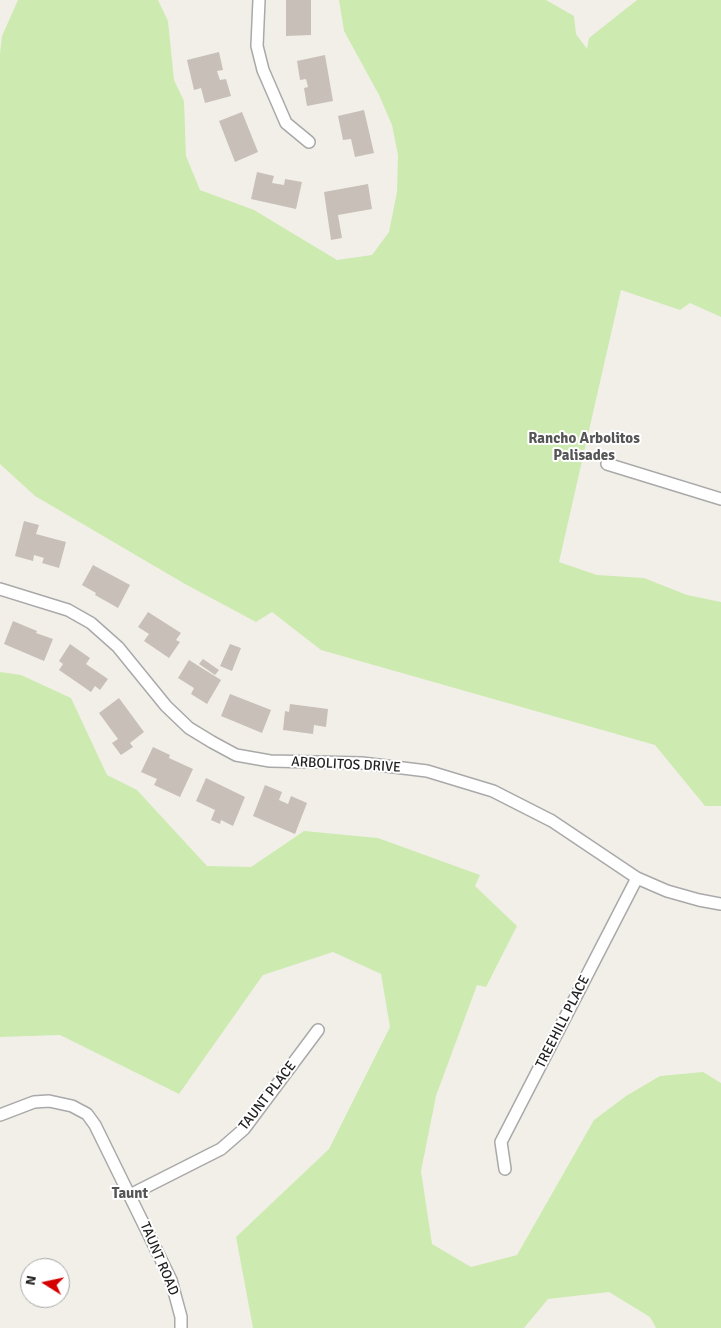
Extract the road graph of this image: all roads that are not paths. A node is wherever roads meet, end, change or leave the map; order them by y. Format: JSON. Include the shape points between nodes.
{"nodes":[{"id":1,"x":259,"y":0,"type":"edge"},
{"id":2,"x":309,"y":142,"type":"dead end"},
{"id":3,"x":607,"y":464,"type":"dead end"},
{"id":4,"x":721,"y":499,"type":"edge"},
{"id":5,"x":0,"y":589,"type":"edge"},
{"id":6,"x":637,"y":878,"type":"junction"},
{"id":7,"x":721,"y":904,"type":"edge"},
{"id":8,"x":318,"y":1030,"type":"dead end"},
{"id":9,"x":0,"y":1115,"type":"edge"},
{"id":10,"x":505,"y":1169,"type":"dead end"},
{"id":11,"x":130,"y":1195,"type":"junction"},
{"id":12,"x":181,"y":1328,"type":"edge"}],
"edges":[{"from":1,"to":2,"type":"street","via":[[257,46],[263,70],[286,122]]},
{"from":3,"to":4,"type":"street"},
{"from":5,"to":6,"type":"street","name":"ARBOLITOS DRIVE","via":[[68,610],[91,623],[118,646],[166,706],[189,728],[236,755],[270,761],[362,763],[428,771],[493,791],[552,821]]},
{"from":6,"to":7,"type":"street","name":"ARBOLITOS DRIVE","via":[[667,891]]},
{"from":6,"to":10,"type":"street","name":"TREEHILL PLACE","via":[[501,1142]]},
{"from":8,"to":11,"type":"street","name":"TAUNT PLACE","via":[[244,1129],[221,1150]]},
{"from":9,"to":11,"type":"street","name":"TAUNT ROAD","via":[[49,1100],[87,1114]]},
{"from":11,"to":12,"type":"street","name":"TAUNT ROAD","via":[[171,1280],[182,1317]]}]}
